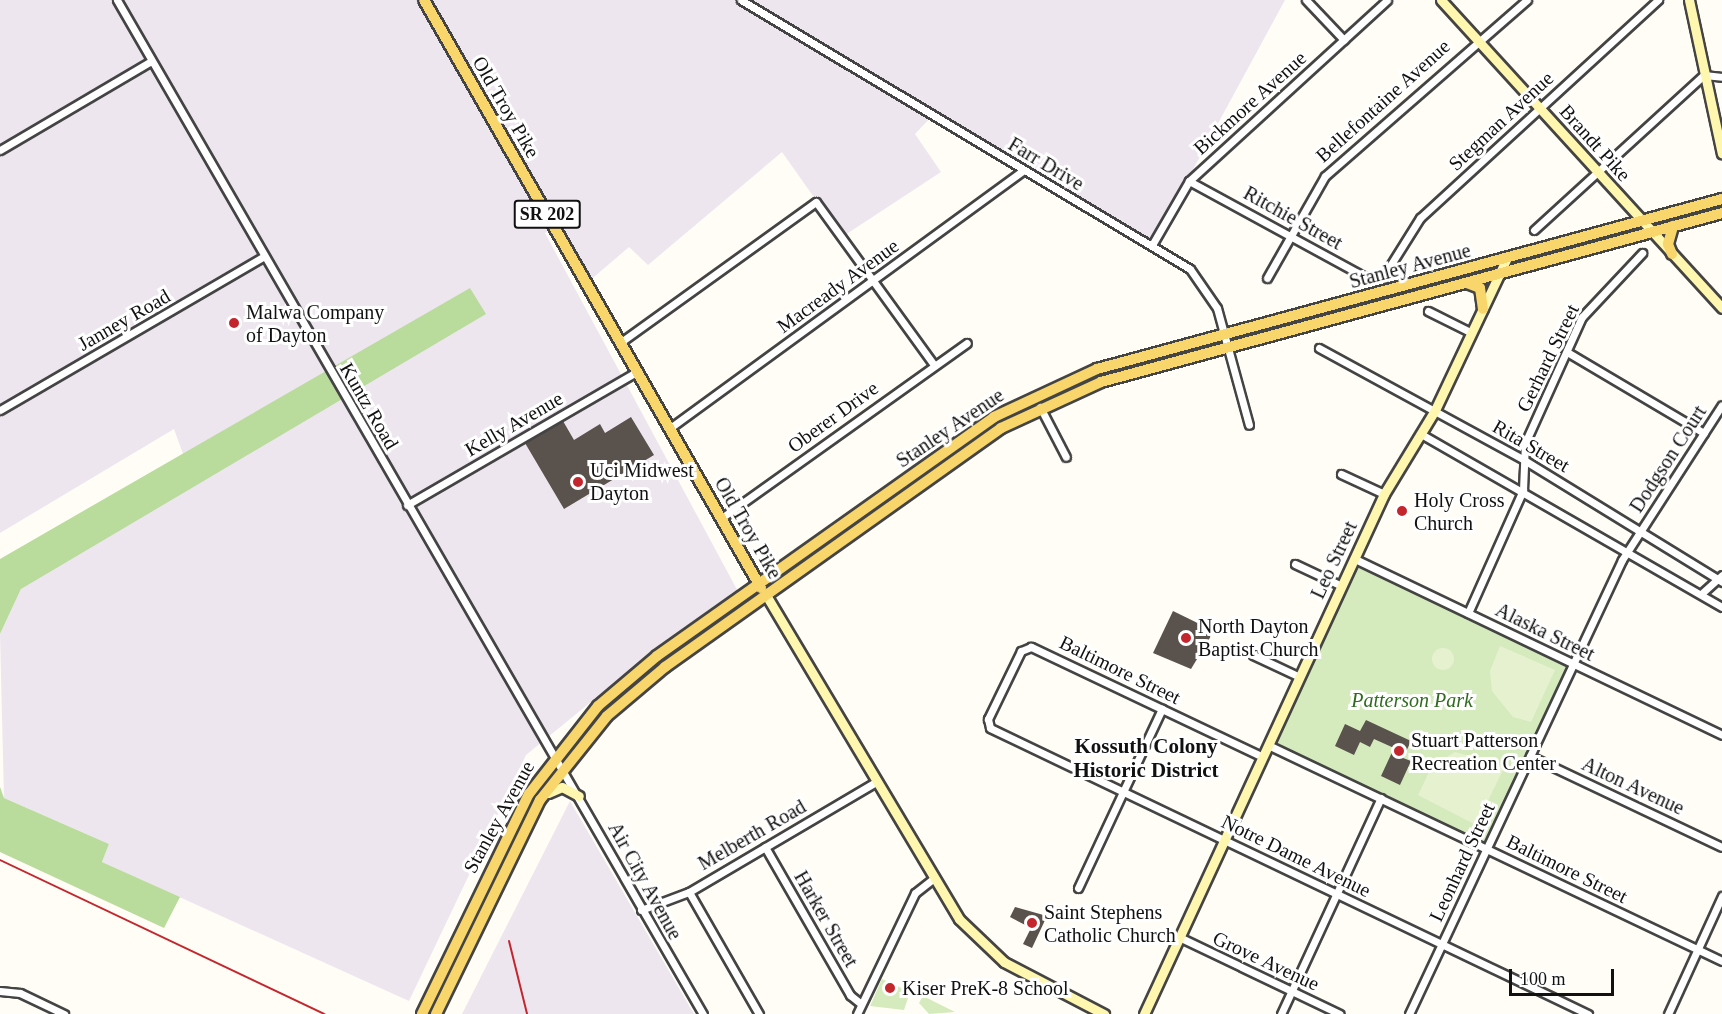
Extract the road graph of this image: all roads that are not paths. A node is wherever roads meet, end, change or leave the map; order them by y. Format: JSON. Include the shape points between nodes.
{"nodes":[{"id":1,"x":117,"y":0,"type":"edge"},
{"id":2,"x":424,"y":0,"type":"edge"},
{"id":3,"x":741,"y":0,"type":"edge"},
{"id":4,"x":1306,"y":0,"type":"edge"},
{"id":5,"x":1387,"y":0,"type":"edge"},
{"id":6,"x":1442,"y":0,"type":"edge"},
{"id":7,"x":1527,"y":0,"type":"edge"},
{"id":8,"x":1658,"y":0,"type":"edge"},
{"id":9,"x":1689,"y":0,"type":"edge"},
{"id":10,"x":1477,"y":39,"type":"junction"},
{"id":11,"x":1344,"y":40,"type":"junction"},
{"id":12,"x":151,"y":61,"type":"junction"},
{"id":13,"x":1704,"y":75,"type":"junction"},
{"id":14,"x":1722,"y":77,"type":"edge"},
{"id":15,"x":1540,"y":109,"type":"junction"},
{"id":16,"x":0,"y":150,"type":"edge"},
{"id":17,"x":1722,"y":154,"type":"edge"},
{"id":18,"x":1024,"y":170,"type":"junction"},
{"id":19,"x":1597,"y":172,"type":"junction"},
{"id":20,"x":1189,"y":181,"type":"junction"},
{"id":21,"x":1722,"y":199,"type":"edge"},
{"id":22,"x":1722,"y":213,"type":"edge"},
{"id":23,"x":1641,"y":221,"type":"junction"},
{"id":24,"x":1673,"y":226,"type":"junction"},
{"id":25,"x":1534,"y":230,"type":"dead end"},
{"id":26,"x":1651,"y":231,"type":"junction"},
{"id":27,"x":1293,"y":236,"type":"junction"},
{"id":28,"x":1152,"y":245,"type":"junction"},
{"id":29,"x":1642,"y":253,"type":"dead end"},
{"id":30,"x":1672,"y":254,"type":"junction"},
{"id":31,"x":263,"y":257,"type":"junction"},
{"id":32,"x":1507,"y":258,"type":"junction"},
{"id":33,"x":1500,"y":274,"type":"junction"},
{"id":34,"x":1383,"y":277,"type":"joint"},
{"id":35,"x":1268,"y":278,"type":"dead end"},
{"id":36,"x":873,"y":281,"type":"junction"},
{"id":37,"x":1467,"y":283,"type":"junction"},
{"id":38,"x":1722,"y":308,"type":"edge"},
{"id":39,"x":1483,"y":309,"type":"junction"},
{"id":40,"x":1428,"y":311,"type":"dead end"},
{"id":41,"x":1472,"y":333,"type":"junction"},
{"id":42,"x":1224,"y":335,"type":"junction"},
{"id":43,"x":621,"y":342,"type":"junction"},
{"id":44,"x":967,"y":343,"type":"dead end"},
{"id":45,"x":1228,"y":348,"type":"junction"},
{"id":46,"x":1319,"y":348,"type":"dead end"},
{"id":47,"x":1567,"y":352,"type":"junction"},
{"id":48,"x":934,"y":365,"type":"junction"},
{"id":49,"x":638,"y":371,"type":"junction"},
{"id":50,"x":1722,"y":405,"type":"edge"},
{"id":51,"x":1040,"y":407,"type":"junction"},
{"id":52,"x":0,"y":410,"type":"edge"},
{"id":53,"x":1435,"y":410,"type":"junction"},
{"id":54,"x":1249,"y":425,"type":"dead end"},
{"id":55,"x":670,"y":428,"type":"junction"},
{"id":56,"x":1421,"y":434,"type":"junction"},
{"id":57,"x":1704,"y":434,"type":"junction"},
{"id":58,"x":1066,"y":457,"type":"dead end"},
{"id":59,"x":1524,"y":460,"type":"junction"},
{"id":60,"x":1341,"y":474,"type":"dead end"},
{"id":61,"x":1523,"y":490,"type":"junction"},
{"id":62,"x":1384,"y":494,"type":"junction"},
{"id":63,"x":407,"y":505,"type":"junction"},
{"id":64,"x":720,"y":519,"type":"junction"},
{"id":65,"x":1641,"y":530,"type":"junction"},
{"id":66,"x":1628,"y":551,"type":"junction"},
{"id":67,"x":1354,"y":558,"type":"junction"},
{"id":68,"x":1295,"y":564,"type":"dead end"},
{"id":69,"x":1720,"y":579,"type":"edge"},
{"id":70,"x":759,"y":584,"type":"junction"},
{"id":71,"x":1342,"y":586,"type":"junction"},
{"id":72,"x":1701,"y":594,"type":"junction"},
{"id":73,"x":766,"y":595,"type":"junction"},
{"id":74,"x":1722,"y":607,"type":"edge"},
{"id":75,"x":1468,"y":613,"type":"junction"},
{"id":76,"x":1253,"y":655,"type":"dead end"},
{"id":77,"x":1573,"y":663,"type":"junction"},
{"id":78,"x":1300,"y":677,"type":"junction"},
{"id":79,"x":1162,"y":709,"type":"junction"},
{"id":80,"x":990,"y":728,"type":"joint"},
{"id":81,"x":1722,"y":735,"type":"edge"},
{"id":82,"x":1268,"y":745,"type":"junction"},
{"id":83,"x":1530,"y":756,"type":"junction"},
{"id":84,"x":1263,"y":758,"type":"junction"},
{"id":85,"x":558,"y":763,"type":"junction"},
{"id":86,"x":876,"y":782,"type":"junction"},
{"id":87,"x":1123,"y":792,"type":"junction"},
{"id":88,"x":579,"y":796,"type":"junction"},
{"id":89,"x":1381,"y":798,"type":"junction"},
{"id":90,"x":540,"y":801,"type":"junction"},
{"id":91,"x":1224,"y":840,"type":"junction"},
{"id":92,"x":765,"y":847,"type":"junction"},
{"id":93,"x":1722,"y":847,"type":"edge"},
{"id":94,"x":1487,"y":849,"type":"junction"},
{"id":95,"x":933,"y":879,"type":"junction"},
{"id":96,"x":1078,"y":888,"type":"dead end"},
{"id":97,"x":689,"y":892,"type":"junction"},
{"id":98,"x":1337,"y":894,"type":"junction"},
{"id":99,"x":1722,"y":896,"type":"edge"},
{"id":100,"x":641,"y":910,"type":"junction"},
{"id":101,"x":1179,"y":937,"type":"junction"},
{"id":102,"x":1442,"y":944,"type":"junction"},
{"id":103,"x":1698,"y":950,"type":"junction"},
{"id":104,"x":1722,"y":961,"type":"edge"},
{"id":105,"x":0,"y":991,"type":"edge"},
{"id":106,"x":1292,"y":991,"type":"junction"},
{"id":107,"x":861,"y":1004,"type":"junction"},
{"id":108,"x":422,"y":1012,"type":"edge"},
{"id":109,"x":64,"y":1014,"type":"edge"},
{"id":110,"x":436,"y":1014,"type":"edge"},
{"id":111,"x":703,"y":1014,"type":"edge"},
{"id":112,"x":759,"y":1014,"type":"edge"},
{"id":113,"x":857,"y":1014,"type":"edge"},
{"id":114,"x":1104,"y":1014,"type":"edge"},
{"id":115,"x":1143,"y":1014,"type":"edge"},
{"id":116,"x":1281,"y":1014,"type":"edge"},
{"id":117,"x":1340,"y":1014,"type":"edge"},
{"id":118,"x":1409,"y":1014,"type":"edge"},
{"id":119,"x":1587,"y":1014,"type":"edge"},
{"id":120,"x":1668,"y":1014,"type":"edge"}],
"edges":[{"from":1,"to":12,"type":"street","name":"Kuntz Road"},
{"from":2,"to":43,"type":"main road","name":"Old Troy Pike","number":"SR 202"},
{"from":3,"to":18,"type":"street","name":"Farr Drive"},
{"from":4,"to":11,"type":"street"},
{"from":5,"to":11,"type":"street","name":"Bickmore Avenue"},
{"from":6,"to":10,"type":"main road","name":"Brandt Pike"},
{"from":7,"to":10,"type":"street","name":"Bellefontaine Avenue"},
{"from":8,"to":15,"type":"street","name":"Stegman Avenue"},
{"from":9,"to":13,"type":"main road"},
{"from":10,"to":15,"type":"main road","name":"Brandt Pike"},
{"from":10,"to":27,"type":"street","name":"Bellefontaine Avenue","via":[[1325,176]]},
{"from":11,"to":20,"type":"street","name":"Bickmore Avenue"},
{"from":12,"to":16,"type":"street"},
{"from":12,"to":31,"type":"street","name":"Kuntz Road"},
{"from":13,"to":14,"type":"street"},
{"from":13,"to":17,"type":"main road"},
{"from":13,"to":19,"type":"street"},
{"from":15,"to":19,"type":"main road","name":"Brandt Pike"},
{"from":15,"to":34,"type":"street","name":"Stegman Avenue","via":[[1420,218]]},
{"from":18,"to":28,"type":"street","name":"Farr Drive"},
{"from":18,"to":36,"type":"street","name":"Macready Avenue"},
{"from":19,"to":23,"type":"main road","name":"Brandt Pike"},
{"from":19,"to":25,"type":"street"},
{"from":20,"to":27,"type":"street","name":"Ritchie Street"},
{"from":20,"to":28,"type":"street","name":"Bickmore Avenue"},
{"from":21,"to":23,"type":"main road","name":"Stanley Avenue"},
{"from":22,"to":24,"type":"main road","name":"Stanley Avenue"},
{"from":23,"to":26,"type":"main road","name":"Brandt Pike"},
{"from":23,"to":32,"type":"main road","name":"Stanley Avenue"},
{"from":24,"to":26,"type":"main road","name":"Stanley Avenue"},
{"from":24,"to":30,"type":"main road"},
{"from":26,"to":30,"type":"main road","name":"Brandt Pike"},
{"from":26,"to":33,"type":"main road","name":"Stanley Avenue"},
{"from":27,"to":34,"type":"street","name":"Ritchie Street","via":[[1363,276]]},
{"from":27,"to":35,"type":"street","name":"Bellefontaine Avenue"},
{"from":28,"to":42,"type":"street","name":"Farr Drive","via":[[1205,286]]},
{"from":29,"to":47,"type":"street","name":"Gerhard Street","via":[[1588,309]]},
{"from":30,"to":38,"type":"main road","name":"Brandt Pike"},
{"from":31,"to":52,"type":"street","name":"Janney Road"},
{"from":31,"to":63,"type":"street","name":"Kuntz Road"},
{"from":32,"to":33,"type":"main road","name":"Leo Street"},
{"from":32,"to":42,"type":"main road","name":"Stanley Avenue"},
{"from":33,"to":37,"type":"main road","name":"Stanley Avenue"},
{"from":33,"to":39,"type":"main road","name":"Leo Street"},
{"from":36,"to":43,"type":"street","via":[[816,202]]},
{"from":36,"to":48,"type":"street"},
{"from":36,"to":55,"type":"street","name":"Macready Avenue"},
{"from":37,"to":39,"type":"main road","via":[[1480,288]]},
{"from":37,"to":45,"type":"main road","name":"Stanley Avenue"},
{"from":39,"to":41,"type":"main road","name":"Leo Street"},
{"from":40,"to":41,"type":"street"},
{"from":41,"to":53,"type":"main road","name":"Leo Street"},
{"from":42,"to":45,"type":"street","name":"Farr Drive"},
{"from":42,"to":70,"type":"main road","name":"Stanley Avenue","via":[[1097,369],[994,417]]},
{"from":43,"to":49,"type":"main road","name":"Old Troy Pike","number":"SR 202"},
{"from":44,"to":48,"type":"street","name":"Oberer Drive"},
{"from":45,"to":51,"type":"main road","name":"Stanley Avenue","via":[[1101,382]]},
{"from":45,"to":54,"type":"street","name":"Farr Drive"},
{"from":46,"to":53,"type":"street","name":"Rita Street"},
{"from":47,"to":57,"type":"street"},
{"from":47,"to":59,"type":"street","name":"Gerhard Street","via":[[1525,443]]},
{"from":48,"to":64,"type":"street","name":"Oberer Drive"},
{"from":49,"to":55,"type":"main road","name":"Old Troy Pike","number":"SR 202"},
{"from":49,"to":63,"type":"street","name":"Kelly Avenue"},
{"from":50,"to":57,"type":"street","name":"Dodgson Court"},
{"from":51,"to":58,"type":"street"},
{"from":51,"to":73,"type":"main road","name":"Stanley Avenue","via":[[961,455]]},
{"from":53,"to":56,"type":"main road","name":"Leo Street"},
{"from":53,"to":59,"type":"street","name":"Rita Street"},
{"from":55,"to":64,"type":"main road","name":"Old Troy Pike","number":"SR 202"},
{"from":56,"to":61,"type":"street"},
{"from":56,"to":62,"type":"main road","name":"Leo Street"},
{"from":57,"to":65,"type":"street","name":"Dodgson Court"},
{"from":59,"to":61,"type":"street","name":"Gerhard Street"},
{"from":59,"to":65,"type":"street","name":"Rita Street"},
{"from":60,"to":62,"type":"street"},
{"from":61,"to":66,"type":"street"},
{"from":61,"to":75,"type":"street"},
{"from":62,"to":67,"type":"main road","name":"Leo Street"},
{"from":63,"to":85,"type":"street","name":"Kuntz Road"},
{"from":64,"to":70,"type":"main road","name":"Old Troy Pike","number":"SR 202"},
{"from":65,"to":66,"type":"street","name":"Leonhard Street"},
{"from":65,"to":69,"type":"street","name":"Rita Street"},
{"from":66,"to":72,"type":"street"},
{"from":66,"to":77,"type":"street","name":"Leonhard Street"},
{"from":67,"to":71,"type":"main road","name":"Leo Street"},
{"from":67,"to":75,"type":"street","name":"Alaska Street"},
{"from":68,"to":71,"type":"street"},
{"from":69,"to":72,"type":"street"},
{"from":70,"to":73,"type":"main road","name":"Old Troy Pike","number":"SR 202"},
{"from":70,"to":85,"type":"main road","name":"Stanley Avenue","via":[[657,656],[598,706]]},
{"from":71,"to":78,"type":"main road","name":"Leo Street"},
{"from":72,"to":74,"type":"street"},
{"from":73,"to":85,"type":"main road","name":"Stanley Avenue","via":[[655,675]]},
{"from":73,"to":86,"type":"main road","name":"Old Troy Pike","number":"SR 202"},
{"from":75,"to":77,"type":"street","name":"Alaska Street"},
{"from":76,"to":78,"type":"street"},
{"from":77,"to":81,"type":"street","name":"Alaska Street"},
{"from":77,"to":83,"type":"street","name":"Leonhard Street"},
{"from":78,"to":82,"type":"main road","name":"Leo Street"},
{"from":79,"to":80,"type":"street","name":"Baltimore Street","via":[[1027,647],[988,719]]},
{"from":79,"to":84,"type":"street","name":"Baltimore Street"},
{"from":79,"to":87,"type":"street"},
{"from":80,"to":87,"type":"street","name":"Notre Dame Avenue"},
{"from":82,"to":84,"type":"main road","name":"Leo Street"},
{"from":82,"to":89,"type":"street","name":"Baltimore Street"},
{"from":83,"to":93,"type":"street","name":"Alton Avenue"},
{"from":83,"to":94,"type":"street","name":"Leonhard Street"},
{"from":84,"to":91,"type":"main road","name":"Leo Street"},
{"from":85,"to":88,"type":"street","name":"Air City Avenue"},
{"from":85,"to":90,"type":"main road","name":"Stanley Avenue"},
{"from":85,"to":108,"type":"main road","name":"Stanley Avenue","via":[[511,825]]},
{"from":86,"to":92,"type":"street","name":"Melberth Road"},
{"from":86,"to":95,"type":"main road","name":"Old Troy Pike","number":"SR 202"},
{"from":87,"to":91,"type":"street","name":"Notre Dame Avenue"},
{"from":87,"to":96,"type":"street"},
{"from":88,"to":90,"type":"main road","via":[[562,787]]},
{"from":88,"to":100,"type":"street","name":"Air City Avenue"},
{"from":89,"to":94,"type":"street","name":"Baltimore Street"},
{"from":89,"to":98,"type":"street"},
{"from":90,"to":110,"type":"main road","name":"Stanley Avenue"},
{"from":91,"to":98,"type":"street","name":"Notre Dame Avenue"},
{"from":91,"to":101,"type":"main road","name":"Leo Street"},
{"from":92,"to":97,"type":"street","name":"Melberth Road"},
{"from":92,"to":107,"type":"street","name":"Harker Street","via":[[850,995]]},
{"from":94,"to":102,"type":"street","name":"Leonhard Street"},
{"from":94,"to":103,"type":"street","name":"Baltimore Street"},
{"from":95,"to":107,"type":"street","via":[[915,893]]},
{"from":95,"to":114,"type":"main road","name":"Old Troy Pike","number":"SR 202","via":[[988,950],[1021,973]]},
{"from":97,"to":100,"type":"street","name":"Melberth Road"},
{"from":97,"to":112,"type":"street"},
{"from":98,"to":102,"type":"street","name":"Notre Dame Avenue"},
{"from":98,"to":106,"type":"street"},
{"from":99,"to":103,"type":"street"},
{"from":100,"to":111,"type":"street","name":"Air City Avenue"},
{"from":101,"to":106,"type":"street","name":"Grove Avenue"},
{"from":101,"to":115,"type":"main road","name":"Leo Street"},
{"from":102,"to":118,"type":"street","name":"Leonhard Street"},
{"from":102,"to":119,"type":"street","name":"Notre Dame Avenue"},
{"from":103,"to":104,"type":"street","name":"Baltimore Street"},
{"from":103,"to":120,"type":"street"},
{"from":105,"to":109,"type":"street","via":[[20,993]]},
{"from":106,"to":116,"type":"street"},
{"from":106,"to":117,"type":"street","name":"Grove Avenue"},
{"from":107,"to":113,"type":"street"}]}
